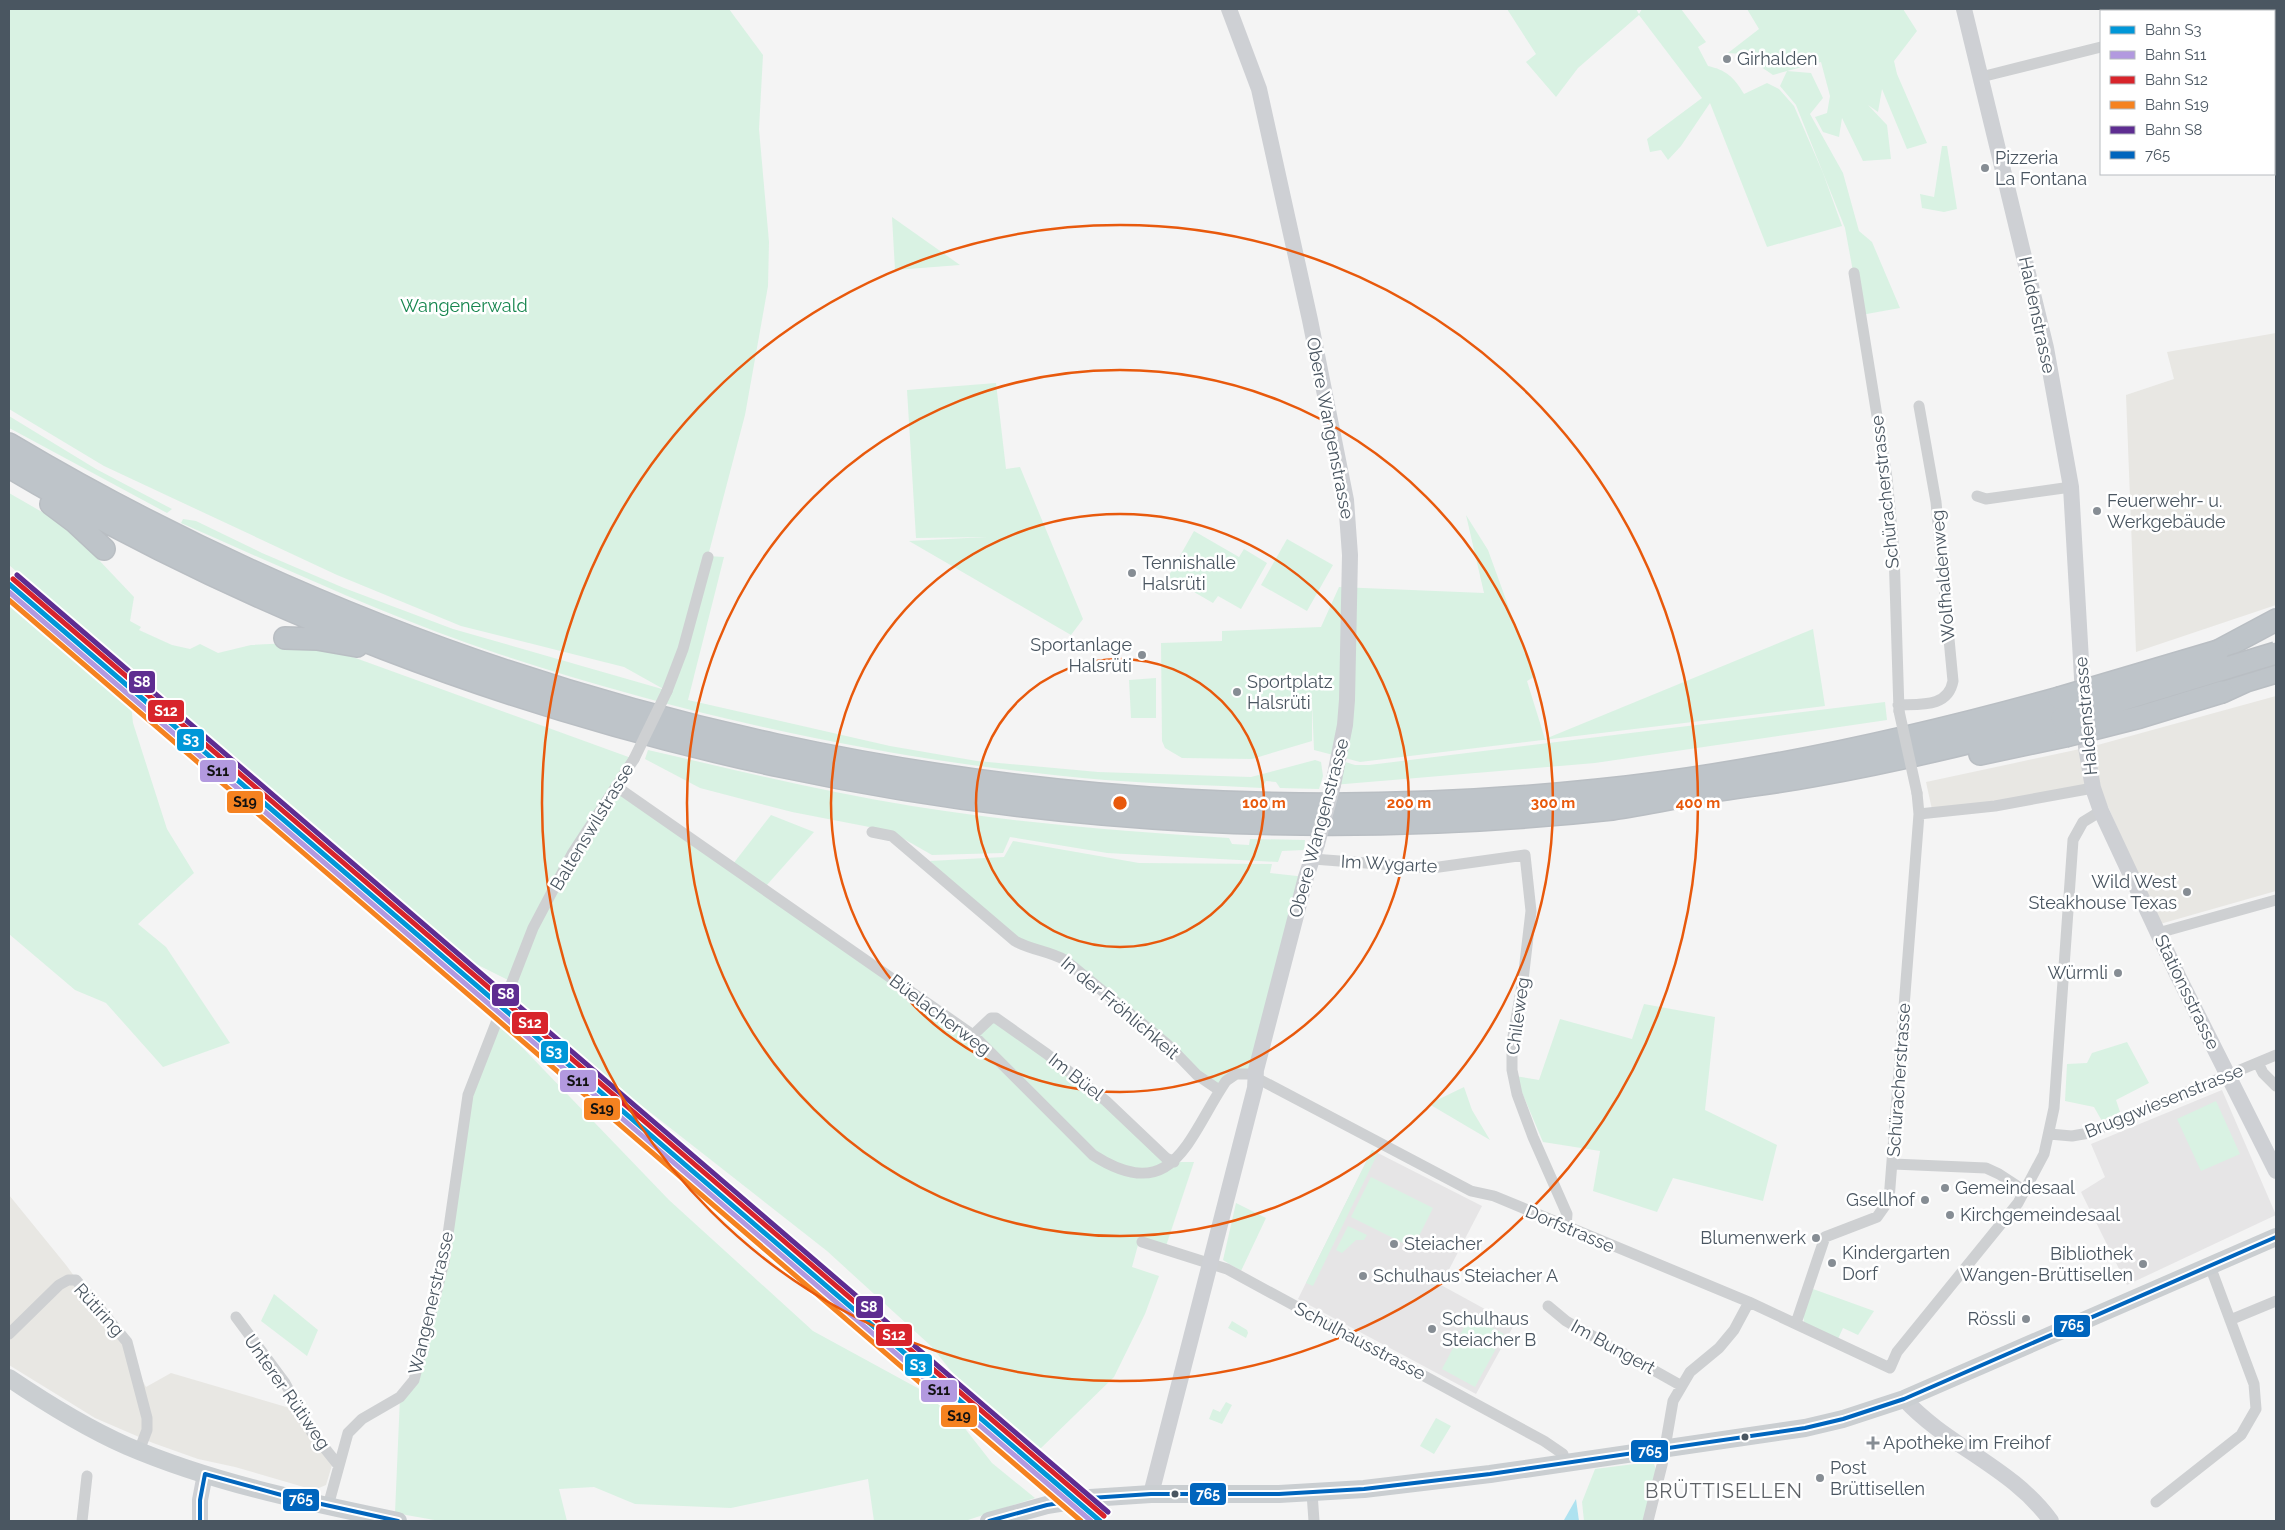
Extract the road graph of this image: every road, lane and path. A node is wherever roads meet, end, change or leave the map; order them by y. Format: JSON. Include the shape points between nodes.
{"nodes":[{"id":1,"x":1229,"y":9,"type":"edge"},
{"id":2,"x":1964,"y":9,"type":"edge"},
{"id":3,"x":2100,"y":47,"type":"edge"},
{"id":4,"x":1981,"y":77,"type":"junction"},
{"id":5,"x":1854,"y":273,"type":"dead end"},
{"id":6,"x":1919,"y":406,"type":"dead end"},
{"id":7,"x":9,"y":444,"type":"edge"},
{"id":8,"x":9,"y":467,"type":"edge"},
{"id":9,"x":9,"y":479,"type":"edge"},
{"id":10,"x":2071,"y":486,"type":"junction"},
{"id":11,"x":1977,"y":496,"type":"dead end"},
{"id":12,"x":104,"y":549,"type":"dead end"},
{"id":13,"x":708,"y":557,"type":"dead end"},
{"id":14,"x":2276,"y":620,"type":"edge"},
{"id":15,"x":2276,"y":632,"type":"edge"},
{"id":16,"x":285,"y":638,"type":"dead end"},
{"id":17,"x":2218,"y":651,"type":"junction"},
{"id":18,"x":395,"y":652,"type":"junction"},
{"id":19,"x":2276,"y":653,"type":"edge"},
{"id":20,"x":2276,"y":672,"type":"edge"},
{"id":21,"x":2276,"y":679,"type":"edge"},
{"id":22,"x":2222,"y":692,"type":"junction"},
{"id":23,"x":1898,"y":708,"type":"junction"},
{"id":24,"x":2062,"y":718,"type":"junction"},
{"id":25,"x":617,"y":787,"type":"junction"},
{"id":26,"x":2093,"y":788,"type":"junction"},
{"id":27,"x":1641,"y":805,"type":"junction"},
{"id":28,"x":2101,"y":811,"type":"junction"},
{"id":29,"x":1919,"y":814,"type":"junction"},
{"id":30,"x":872,"y":832,"type":"dead end"},
{"id":31,"x":1315,"y":851,"type":"junction"},
{"id":32,"x":1525,"y":855,"type":"joint"},
{"id":33,"x":2276,"y":900,"type":"edge"},
{"id":34,"x":2158,"y":933,"type":"junction"},
{"id":35,"x":972,"y":1035,"type":"junction"},
{"id":36,"x":2276,"y":1055,"type":"edge"},
{"id":37,"x":2258,"y":1063,"type":"junction"},
{"id":38,"x":2227,"y":1075,"type":"junction"},
{"id":39,"x":1256,"y":1078,"type":"junction"},
{"id":40,"x":2276,"y":1086,"type":"edge"},
{"id":41,"x":1219,"y":1090,"type":"junction"},
{"id":42,"x":468,"y":1095,"type":"joint"},
{"id":43,"x":2050,"y":1134,"type":"junction"},
{"id":44,"x":1174,"y":1162,"type":"junction"},
{"id":45,"x":1893,"y":1164,"type":"junction"},
{"id":46,"x":2276,"y":1171,"type":"edge"},
{"id":47,"x":2025,"y":1191,"type":"junction"},
{"id":48,"x":1566,"y":1227,"type":"junction"},
{"id":49,"x":2276,"y":1237,"type":"edge"},
{"id":50,"x":1142,"y":1242,"type":"dead end"},
{"id":51,"x":1210,"y":1262,"type":"junction"},
{"id":52,"x":2210,"y":1266,"type":"junction"},
{"id":53,"x":2276,"y":1301,"type":"edge"},
{"id":54,"x":1748,"y":1302,"type":"junction"},
{"id":55,"x":1548,"y":1306,"type":"dead end"},
{"id":56,"x":236,"y":1317,"type":"dead end"},
{"id":57,"x":2230,"y":1320,"type":"junction"},
{"id":58,"x":1796,"y":1323,"type":"junction"},
{"id":59,"x":9,"y":1334,"type":"edge"},
{"id":60,"x":9,"y":1378,"type":"edge"},
{"id":61,"x":1680,"y":1385,"type":"junction"},
{"id":62,"x":1904,"y":1399,"type":"junction"},
{"id":63,"x":1664,"y":1449,"type":"junction"},
{"id":64,"x":139,"y":1451,"type":"junction"},
{"id":65,"x":1565,"y":1462,"type":"junction"},
{"id":66,"x":339,"y":1466,"type":"junction"},
{"id":67,"x":205,"y":1474,"type":"junction"},
{"id":68,"x":87,"y":1476,"type":"dead end"},
{"id":69,"x":1312,"y":1493,"type":"junction"},
{"id":70,"x":1151,"y":1494,"type":"junction"},
{"id":71,"x":2156,"y":1502,"type":"dead end"},
{"id":72,"x":328,"y":1506,"type":"junction"},
{"id":73,"x":1014,"y":1518,"type":"edge"},
{"id":74,"x":82,"y":1521,"type":"edge"},
{"id":75,"x":200,"y":1521,"type":"edge"},
{"id":76,"x":398,"y":1521,"type":"edge"},
{"id":77,"x":989,"y":1521,"type":"edge"},
{"id":78,"x":1314,"y":1521,"type":"edge"},
{"id":79,"x":1648,"y":1521,"type":"edge"},
{"id":80,"x":2051,"y":1521,"type":"edge"}],
"edges":[{"from":1,"to":31,"type":"street","name":"Obere Wangenstrasse","bridge":true,"via":[[1259,90],[1346,500],[1350,555],[1346,709],[1339,760]]},
{"from":2,"to":4,"type":"street","name":"Haldenstrasse"},
{"from":3,"to":4,"type":"street"},
{"from":4,"to":10,"type":"street","name":"Haldenstrasse","via":[[2046,348]]},
{"from":5,"to":23,"type":"street","name":"Schüracherstrasse","via":[[1887,478],[1894,551]]},
{"from":6,"to":23,"type":"street","name":"Wolfhaldenweg","via":[[1936,502],[1953,681],[1951,690],[1940,701]]},
{"from":7,"to":24,"type":"highway","via":[[114,503],[239,565],[350,613],[472,659],[596,700],[724,734],[879,766],[1000,784],[1140,798],[1253,804],[1429,802],[1534,796],[1665,782],[1795,762],[1924,734]]},
{"from":8,"to":18,"type":"highway","via":[[105,521],[198,567]]},
{"from":9,"to":12,"type":"highway","via":[[61,510]]},
{"from":10,"to":11,"type":"street","via":[[1986,499]]},
{"from":10,"to":26,"type":"street","name":"Haldenstrasse","via":[[2086,747]]},
{"from":13,"to":25,"type":"street","name":"Baltenswilstrasse","bridge":true,"via":[[688,632],[667,691]]},
{"from":14,"to":17,"type":"highway"},
{"from":15,"to":17,"type":"highway"},
{"from":16,"to":18,"type":"highway","via":[[317,639]]},
{"from":17,"to":24,"type":"highway","bridge":true},
{"from":18,"to":27,"type":"highway","via":[[532,700],[676,742],[820,774],[998,803],[1139,818],[1324,824],[1483,820]]},
{"from":19,"to":24,"type":"highway","bridge":true},
{"from":20,"to":22,"type":"highway"},
{"from":21,"to":22,"type":"highway"},
{"from":22,"to":24,"type":"highway","bridge":true,"via":[[2140,717]]},
{"from":23,"to":29,"type":"street","name":"Schüracherstrasse","bridge":true},
{"from":24,"to":27,"type":"highway","via":[[1898,759]]},
{"from":24,"to":27,"type":"highway","via":[[1812,786],[1697,802]]},
{"from":25,"to":35,"type":"street","name":"Büelacherweg"},
{"from":25,"to":42,"type":"street","name":"Baltenswilstrasse","via":[[572,854],[533,928]]},
{"from":26,"to":28,"type":"street","name":"Haldenstrasse"},
{"from":26,"to":29,"type":"street","via":[[1995,806]]},
{"from":28,"to":34,"type":"street","name":"Stationsstrasse"},
{"from":28,"to":43,"type":"street","via":[[2082,822],[2073,840]]},
{"from":29,"to":45,"type":"street","name":"Schüracherstrasse"},
{"from":30,"to":41,"type":"street","name":"In der Fröhlichkeit","via":[[892,836],[1014,941],[1065,960],[1168,1045],[1197,1075]]},
{"from":31,"to":32,"type":"street","name":"Im Wygarte","via":[[1432,868]]},
{"from":31,"to":39,"type":"street","name":"Obere Wangenstrasse"},
{"from":32,"to":48,"type":"street","name":"Chileweg","via":[[1531,911],[1524,980],[1512,1042],[1512,1070],[1533,1137],[1567,1214]]},
{"from":33,"to":34,"type":"street"},
{"from":34,"to":38,"type":"street","name":"Stationsstrasse"},
{"from":35,"to":44,"type":"street","name":"Büelacherweg","via":[[1093,1155],[1108,1165],[1137,1174],[1150,1173]]},
{"from":35,"to":44,"type":"street","name":"Im Büel","via":[[991,1018],[996,1018],[1101,1096]]},
{"from":36,"to":37,"type":"street","name":"Bruggwiesenstrasse"},
{"from":37,"to":38,"type":"street","name":"Bruggwiesenstrasse"},
{"from":37,"to":40,"type":"street","via":[[2263,1074]]},
{"from":38,"to":43,"type":"street","name":"Bruggwiesenstrasse","via":[[2089,1132],[2072,1136]]},
{"from":38,"to":46,"type":"street","name":"Stationsstrasse"},
{"from":39,"to":41,"type":"street","via":[[1236,1074]]},
{"from":39,"to":48,"type":"street","name":"Dorfstrasse","via":[[1472,1191],[1494,1196]]},
{"from":39,"to":51,"type":"street","name":"Obere Wangenstrasse"},
{"from":41,"to":44,"type":"street"},
{"from":42,"to":66,"type":"street","name":"Wangenerstrasse","via":[[444,1262],[417,1372],[411,1386],[400,1397],[352,1428],[345,1439]]},
{"from":43,"to":47,"type":"street","via":[[2044,1154]]},
{"from":45,"to":47,"type":"street","via":[[1986,1168]]},
{"from":45,"to":58,"type":"street","name":"Schüracherstrasse","via":[[1889,1200],[1881,1214],[1825,1237]]},
{"from":47,"to":58,"type":"street","name":"Dorfstrasse","via":[[1897,1352],[1890,1368]]},
{"from":48,"to":54,"type":"street","name":"Dorfstrasse"},
{"from":49,"to":52,"type":"main road"},
{"from":50,"to":51,"type":"street","name":"Schulhausstrasse"},
{"from":51,"to":65,"type":"street","name":"Schulhausstrasse","via":[[1544,1441],[1563,1454]]},
{"from":51,"to":70,"type":"street","name":"Obere Wangenstrasse"},
{"from":52,"to":57,"type":"street"},
{"from":52,"to":62,"type":"main road"},
{"from":53,"to":57,"type":"street"},
{"from":54,"to":58,"type":"street","name":"Dorfstrasse"},
{"from":54,"to":61,"type":"street","via":[[1734,1330]]},
{"from":55,"to":61,"type":"street","name":"Im Bungert","via":[[1566,1321]]},
{"from":56,"to":66,"type":"street","name":"Unterer Rütiweg","via":[[285,1383],[311,1431]]},
{"from":57,"to":71,"type":"street","via":[[2254,1384],[2256,1409],[2241,1435]]},
{"from":59,"to":64,"type":"street","name":"Rütiring","via":[[60,1285],[76,1280],[127,1342],[147,1418]]},
{"from":60,"to":64,"type":"main road","via":[[67,1414]]},
{"from":61,"to":63,"type":"street","via":[[1670,1408]]},
{"from":62,"to":63,"type":"main road","via":[[1805,1428]]},
{"from":62,"to":80,"type":"street","via":[[1921,1416],[2018,1484]]},
{"from":63,"to":65,"type":"main road"},
{"from":63,"to":79,"type":"street"},
{"from":64,"to":67,"type":"main road"},
{"from":65,"to":69,"type":"main road","via":[[1490,1474]]},
{"from":66,"to":72,"type":"street","name":"Wangenerstrasse"},
{"from":67,"to":72,"type":"main road"},
{"from":67,"to":75,"type":"street"},
{"from":68,"to":74,"type":"street"},
{"from":69,"to":70,"type":"main road"},
{"from":69,"to":78,"type":"street"},
{"from":70,"to":73,"type":"main road","via":[[1090,1498]]},
{"from":72,"to":76,"type":"main road"},
{"from":73,"to":77,"type":"main road"}]}
